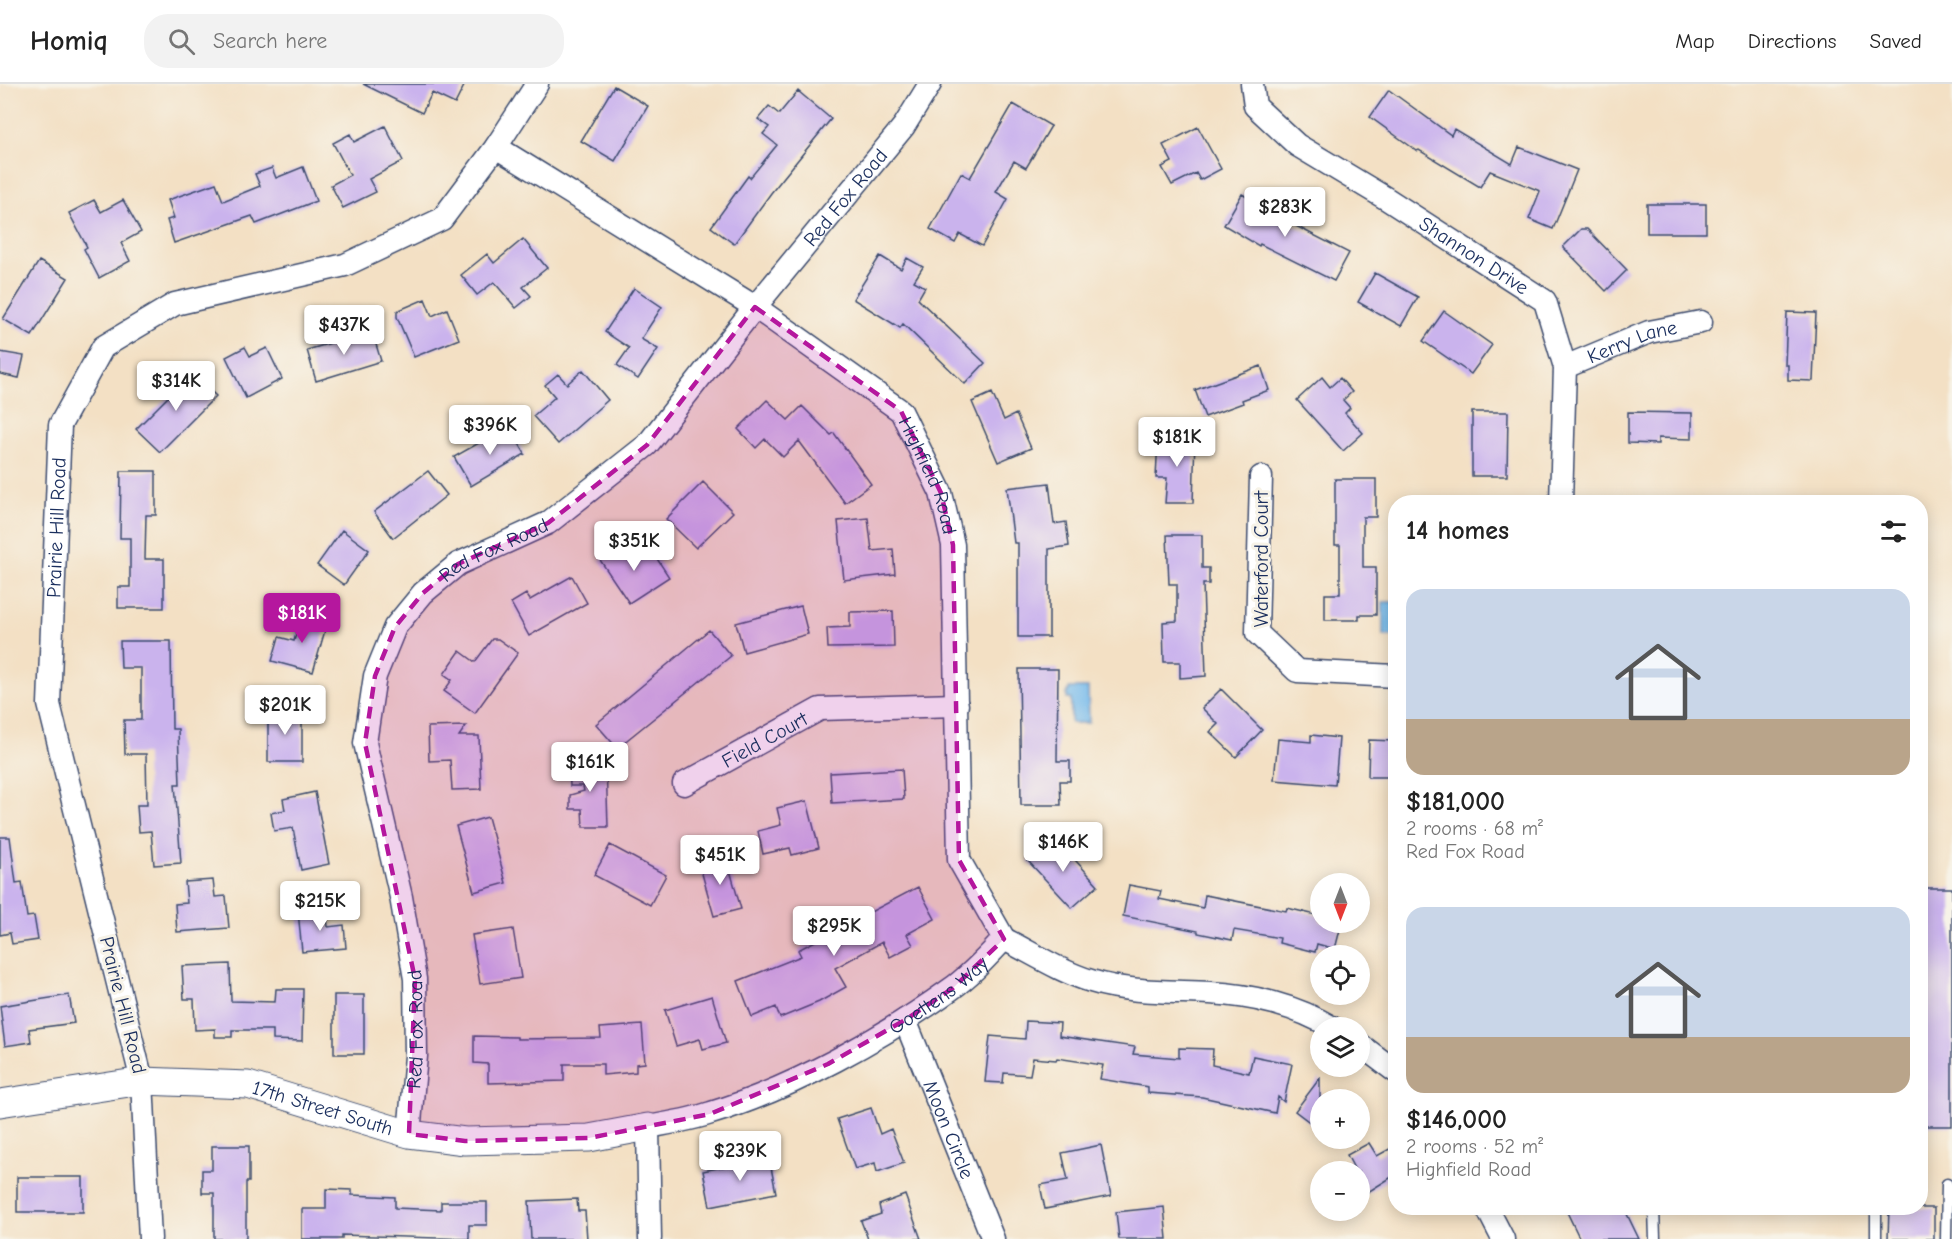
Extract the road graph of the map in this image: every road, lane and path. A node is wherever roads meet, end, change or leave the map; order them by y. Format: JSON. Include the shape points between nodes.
{"nodes":[{"id":1,"x":537,"y":84,"type":"edge"},
{"id":2,"x":930,"y":84,"type":"edge"},
{"id":3,"x":1252,"y":84,"type":"edge"},
{"id":4,"x":496,"y":147,"type":"junction"},
{"id":5,"x":755,"y":307,"type":"junction"},
{"id":6,"x":1701,"y":322,"type":"dead end"},
{"id":7,"x":1565,"y":368,"type":"junction"},
{"id":8,"x":1261,"y":477,"type":"dead end"},
{"id":9,"x":1562,"y":495,"type":"edge"},
{"id":10,"x":1388,"y":676,"type":"edge"},
{"id":11,"x":957,"y":705,"type":"junction"},
{"id":12,"x":684,"y":784,"type":"dead end"},
{"id":13,"x":1004,"y":939,"type":"junction"},
{"id":14,"x":1311,"y":1017,"type":"edge"},
{"id":15,"x":905,"y":1020,"type":"junction"},
{"id":16,"x":1370,"y":1052,"type":"edge"},
{"id":17,"x":1388,"y":1066,"type":"edge"},
{"id":18,"x":142,"y":1081,"type":"junction"},
{"id":19,"x":0,"y":1102,"type":"edge"},
{"id":20,"x":648,"y":1127,"type":"junction"},
{"id":21,"x":409,"y":1134,"type":"junction"},
{"id":22,"x":1947,"y":1184,"type":"dead end"},
{"id":23,"x":1491,"y":1215,"type":"edge"},
{"id":24,"x":1654,"y":1215,"type":"edge"},
{"id":25,"x":1876,"y":1215,"type":"edge"},
{"id":26,"x":150,"y":1239,"type":"edge"},
{"id":27,"x":650,"y":1239,"type":"edge"},
{"id":28,"x":993,"y":1239,"type":"edge"},
{"id":29,"x":1503,"y":1239,"type":"edge"},
{"id":30,"x":1655,"y":1239,"type":"edge"},
{"id":31,"x":1876,"y":1239,"type":"edge"},
{"id":32,"x":1946,"y":1239,"type":"edge"}],
"edges":[{"from":1,"to":4,"type":"street","name":"Prairie Hill Road"},
{"from":2,"to":5,"type":"street","name":"Red Fox Road","via":[[904,126]]},
{"from":3,"to":7,"type":"street","name":"Shannon Drive","via":[[1255,106],[1297,145],[1545,301]]},
{"from":4,"to":5,"type":"street","name":"Highfield Road"},
{"from":4,"to":18,"type":"street","name":"Prairie Hill Road","via":[[442,219],[345,265],[174,304],[103,347],[60,425],[49,704]]},
{"from":5,"to":11,"type":"street","name":"Highfield Road","via":[[901,411],[941,493],[953,545]]},
{"from":5,"to":21,"type":"street","name":"Red Fox Road","via":[[647,445],[548,523],[458,564],[423,594],[395,627],[375,676],[365,743],[416,979],[416,1056]]},
{"from":6,"to":7,"type":"street","name":"Kerry Lane","via":[[1649,332]]},
{"from":7,"to":9,"type":"street","name":"Shannon Drive"},
{"from":8,"to":10,"type":"street","name":"Waterford Court","via":[[1257,633],[1297,671]]},
{"from":11,"to":12,"type":"street","name":"Field Court","via":[[820,709]]},
{"from":11,"to":13,"type":"street","name":"Highfield Road","via":[[959,860]]},
{"from":13,"to":14,"type":"street","name":"Goettens Way","via":[[1091,981],[1125,988],[1252,998]]},
{"from":13,"to":15,"type":"street","name":"Goettens Way","via":[[953,988]]},
{"from":15,"to":20,"type":"street","name":"Goettens Way","via":[[828,1064],[770,1091],[710,1114]]},
{"from":15,"to":28,"type":"street","name":"Moon Circle"},
{"from":16,"to":17,"type":"street"},
{"from":18,"to":19,"type":"street","name":"17th Street South"},
{"from":18,"to":21,"type":"street","name":"17th Street South","via":[[248,1085]]},
{"from":18,"to":26,"type":"street","name":"Prairie Hill Road"},
{"from":20,"to":21,"type":"street","name":"17th Street South","via":[[568,1139],[465,1141]]},
{"from":20,"to":27,"type":"street"},
{"from":22,"to":32,"type":"lane"},
{"from":23,"to":29,"type":"street"},
{"from":24,"to":30,"type":"lane"},
{"from":25,"to":31,"type":"lane"}]}
